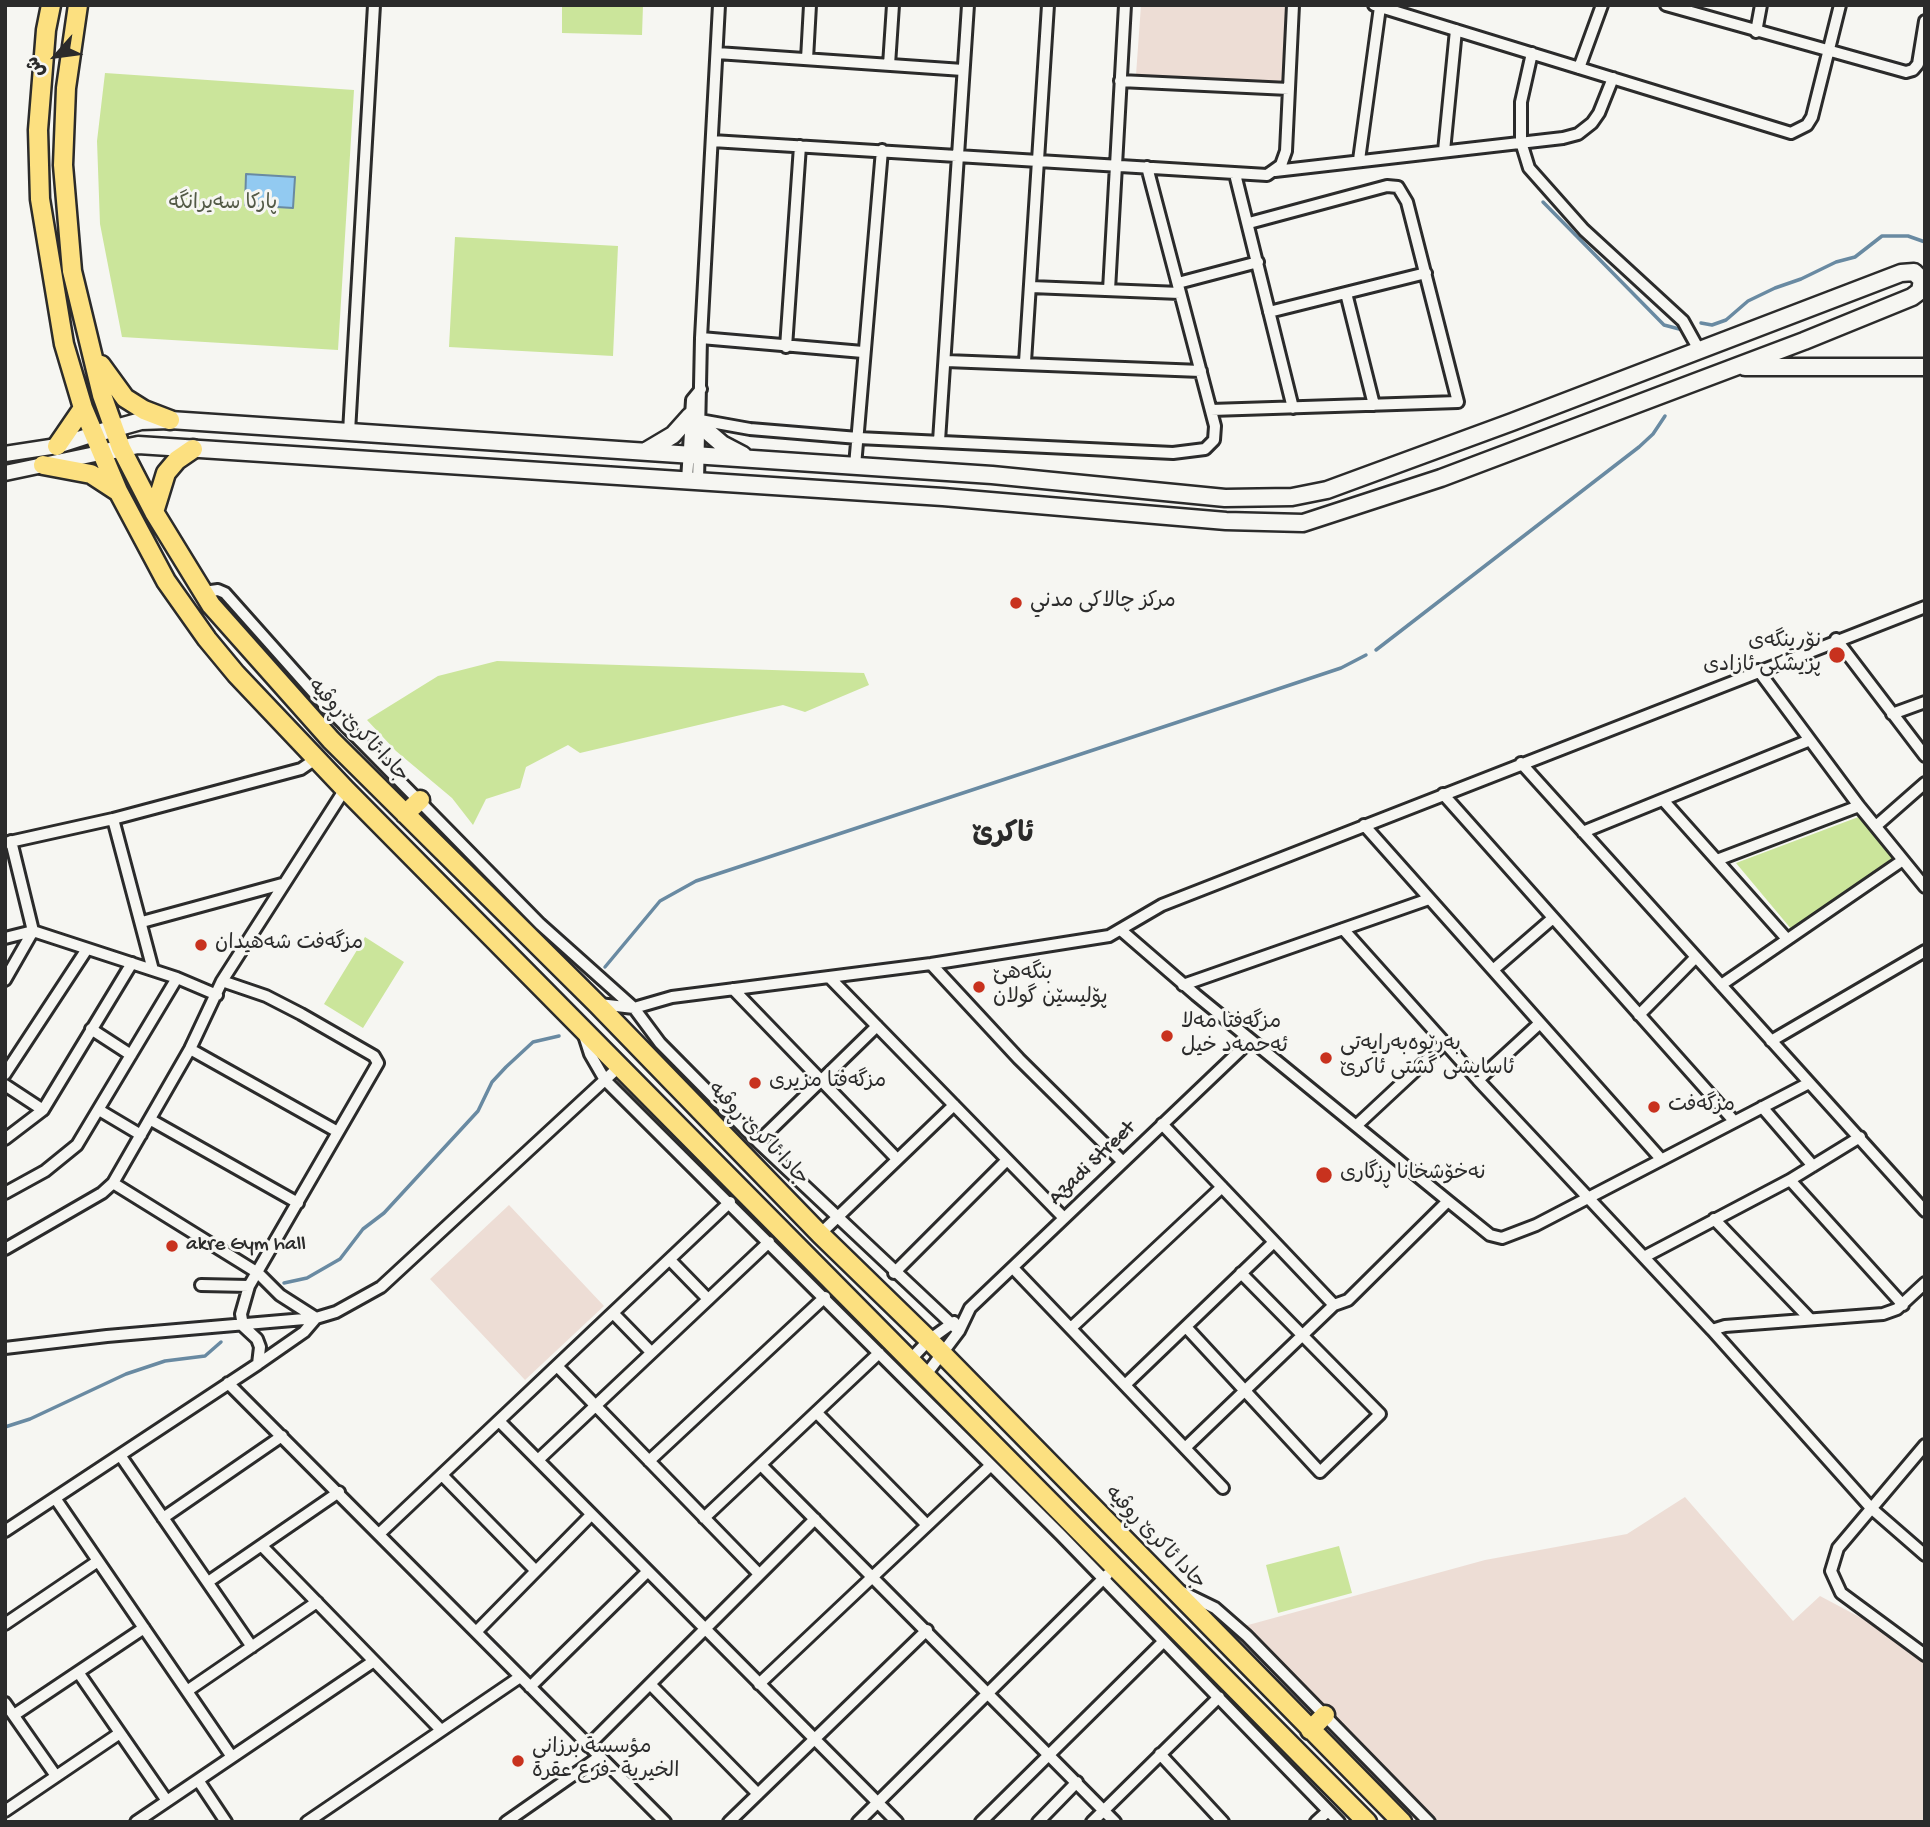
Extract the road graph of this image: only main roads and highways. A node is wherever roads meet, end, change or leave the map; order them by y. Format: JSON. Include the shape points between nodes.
{"nodes":[{"id":1,"x":51,"y":5,"type":"edge"},
{"id":2,"x":78,"y":5,"type":"edge"},
{"id":3,"x":1924,"y":279,"type":"edge"},
{"id":4,"x":1804,"y":341,"type":"junction"},
{"id":5,"x":93,"y":351,"type":"junction"},
{"id":6,"x":1734,"y":367,"type":"junction"},
{"id":7,"x":1925,"y":367,"type":"edge"},
{"id":8,"x":1843,"y":369,"type":"junction"},
{"id":9,"x":83,"y":408,"type":"junction"},
{"id":10,"x":170,"y":419,"type":"junction"},
{"id":11,"x":114,"y":429,"type":"junction"},
{"id":12,"x":93,"y":434,"type":"junction"},
{"id":13,"x":409,"y":437,"type":"junction"},
{"id":14,"x":57,"y":446,"type":"road end"},
{"id":15,"x":121,"y":448,"type":"junction"},
{"id":16,"x":193,"y":449,"type":"junction"},
{"id":17,"x":646,"y":452,"type":"junction"},
{"id":18,"x":100,"y":453,"type":"junction"},
{"id":19,"x":755,"y":459,"type":"junction"},
{"id":20,"x":408,"y":463,"type":"junction"},
{"id":21,"x":43,"y":465,"type":"road end"},
{"id":22,"x":992,"y":475,"type":"junction"},
{"id":23,"x":118,"y":491,"type":"junction"},
{"id":24,"x":992,"y":501,"type":"junction"},
{"id":25,"x":154,"y":512,"type":"junction"},
{"id":26,"x":420,"y":800,"type":"road end"},
{"id":27,"x":405,"y":814,"type":"junction"},
{"id":28,"x":1325,"y":1716,"type":"road end"},
{"id":29,"x":1310,"y":1730,"type":"junction"},
{"id":30,"x":1367,"y":1822,"type":"edge"},
{"id":31,"x":1402,"y":1822,"type":"edge"}],
"edges":[{"from":1,"to":9,"type":"highway","via":[[38,130],[40,199],[64,344]]},
{"from":2,"to":5,"type":"highway","name":"جادا ئاکرێ ڕوڤیە","via":[[66,88],[63,192],[72,271]]},
{"from":3,"to":4,"type":"main road","via":[[1913,297]]},
{"from":3,"to":22,"type":"main road","via":[[1914,272],[1901,273],[1327,490],[1292,497],[1225,498]]},
{"from":4,"to":6,"type":"main road"},
{"from":4,"to":8,"type":"main road","via":[[1811,359]]},
{"from":5,"to":10,"type":"highway","via":[[125,398]]},
{"from":5,"to":11,"type":"highway","name":"جادا ئاکرێ ڕوڤیە"},
{"from":6,"to":8,"type":"main road"},
{"from":6,"to":24,"type":"main road","via":[[1441,478],[1303,523]]},
{"from":7,"to":8,"type":"main road"},
{"from":9,"to":12,"type":"highway"},
{"from":9,"to":14,"type":"highway"},
{"from":10,"to":11,"type":"main road"},
{"from":10,"to":13,"type":"main road"},
{"from":11,"to":12,"type":"main road"},
{"from":11,"to":15,"type":"highway","name":"جادا ئاکرێ ڕوڤیە"},
{"from":12,"to":18,"type":"highway"},
{"from":13,"to":17,"type":"main road"},
{"from":13,"to":20,"type":"main road"},
{"from":15,"to":16,"type":"main road"},
{"from":15,"to":18,"type":"main road"},
{"from":15,"to":25,"type":"highway","name":"جادا ئاکرێ ڕوڤیە"},
{"from":16,"to":20,"type":"main road"},
{"from":16,"to":25,"type":"highway","via":[[166,474]]},
{"from":17,"to":19,"type":"main road"},
{"from":17,"to":19,"type":"main road","via":[[697,420],[722,444]]},
{"from":18,"to":23,"type":"highway"},
{"from":19,"to":22,"type":"main road"},
{"from":20,"to":24,"type":"main road"},
{"from":21,"to":23,"type":"highway","via":[[91,474]]},
{"from":22,"to":24,"type":"main road"},
{"from":23,"to":30,"type":"highway","via":[[166,581],[236,674],[910,1360],[1019,1481]]},
{"from":25,"to":27,"type":"highway","name":"جادا ئاکرێ ڕوڤیە","via":[[204,592],[273,678]]},
{"from":26,"to":27,"type":"highway"},
{"from":27,"to":29,"type":"highway","name":"جادا ئاکرێ ڕوڤیە"},
{"from":28,"to":29,"type":"highway"},
{"from":29,"to":31,"type":"highway","name":"جادا ئاکرێ ڕوڤیە"}]}
